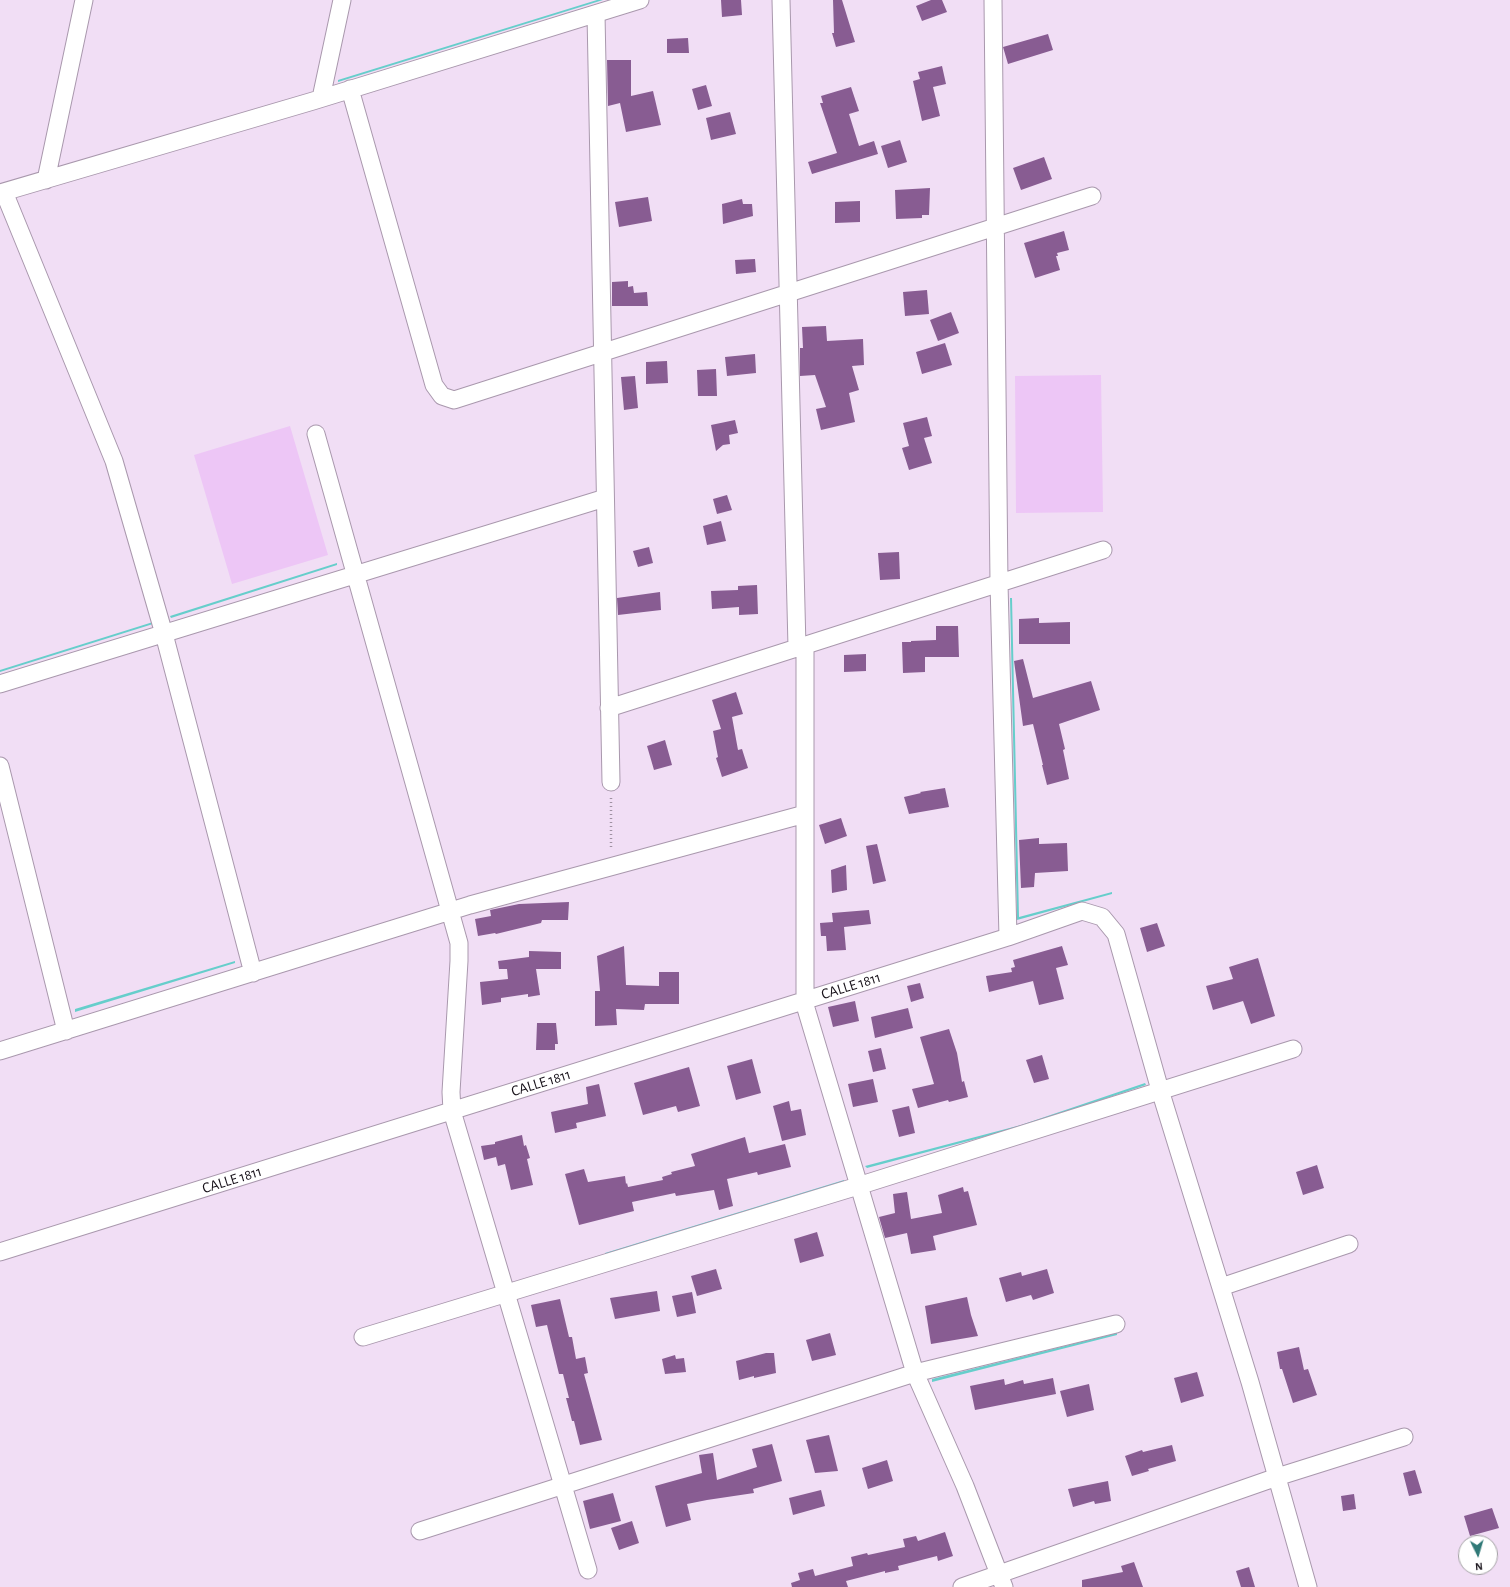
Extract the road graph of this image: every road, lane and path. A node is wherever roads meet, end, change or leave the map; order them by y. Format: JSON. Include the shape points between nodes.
{"nodes":[{"id":1,"x":84,"y":0,"type":"edge"},
{"id":2,"x":342,"y":0,"type":"edge"},
{"id":3,"x":640,"y":0,"type":"edge"},
{"id":4,"x":781,"y":0,"type":"edge"},
{"id":5,"x":992,"y":0,"type":"edge"},
{"id":6,"x":596,"y":14,"type":"junction"},
{"id":7,"x":350,"y":90,"type":"junction"},
{"id":8,"x":321,"y":98,"type":"junction"},
{"id":9,"x":46,"y":180,"type":"junction"},
{"id":10,"x":2,"y":193,"type":"edge"},
{"id":11,"x":1092,"y":196,"type":"dead end"},
{"id":12,"x":994,"y":227,"type":"junction"},
{"id":13,"x":788,"y":293,"type":"junction"},
{"id":14,"x":602,"y":353,"type":"junction"},
{"id":15,"x":316,"y":434,"type":"dead end"},
{"id":16,"x":605,"y":498,"type":"junction"},
{"id":17,"x":1103,"y":550,"type":"dead end"},
{"id":18,"x":356,"y":575,"type":"junction"},
{"id":19,"x":999,"y":583,"type":"junction"},
{"id":20,"x":164,"y":634,"type":"junction"},
{"id":21,"x":801,"y":646,"type":"junction"},
{"id":22,"x":0,"y":684,"type":"edge"},
{"id":23,"x":609,"y":708,"type":"junction"},
{"id":24,"x":0,"y":766,"type":"edge"},
{"id":25,"x":611,"y":782,"type":"joint"},
{"id":26,"x":805,"y":814,"type":"junction"},
{"id":27,"x":612,"y":866,"type":"junction"},
{"id":28,"x":450,"y":912,"type":"junction"},
{"id":29,"x":1008,"y":937,"type":"junction"},
{"id":30,"x":253,"y":973,"type":"junction"},
{"id":31,"x":805,"y":1001,"type":"junction"},
{"id":32,"x":66,"y":1031,"type":"junction"},
{"id":33,"x":1293,"y":1049,"type":"dead end"},
{"id":34,"x":0,"y":1051,"type":"edge"},
{"id":35,"x":1160,"y":1090,"type":"junction"},
{"id":36,"x":452,"y":1111,"type":"junction"},
{"id":37,"x":858,"y":1186,"type":"junction"},
{"id":38,"x":1348,"y":1244,"type":"dead end"},
{"id":39,"x":0,"y":1252,"type":"edge"},
{"id":40,"x":1221,"y":1286,"type":"junction"},
{"id":41,"x":506,"y":1293,"type":"junction"},
{"id":42,"x":1116,"y":1324,"type":"dead end"},
{"id":43,"x":362,"y":1337,"type":"dead end"},
{"id":44,"x":915,"y":1373,"type":"junction"},
{"id":45,"x":1404,"y":1437,"type":"dead end"},
{"id":46,"x":1277,"y":1477,"type":"junction"},
{"id":47,"x":563,"y":1485,"type":"junction"},
{"id":48,"x":420,"y":1531,"type":"dead end"},
{"id":49,"x":588,"y":1570,"type":"dead end"},
{"id":50,"x":1002,"y":1581,"type":"edge"},
{"id":51,"x":962,"y":1587,"type":"edge"},
{"id":52,"x":1308,"y":1587,"type":"edge"}],
"edges":[{"from":1,"to":9,"type":"street"},
{"from":2,"to":8,"type":"street"},
{"from":3,"to":6,"type":"street"},
{"from":4,"to":13,"type":"street"},
{"from":5,"to":12,"type":"street"},
{"from":6,"to":7,"type":"street"},
{"from":6,"to":14,"type":"street"},
{"from":7,"to":8,"type":"street"},
{"from":7,"to":14,"type":"street","via":[[434,385],[442,396],[454,400]]},
{"from":8,"to":9,"type":"street"},
{"from":9,"to":10,"type":"street"},
{"from":10,"to":20,"type":"street","via":[[114,461]]},
{"from":11,"to":12,"type":"street"},
{"from":12,"to":13,"type":"street"},
{"from":12,"to":19,"type":"street"},
{"from":13,"to":14,"type":"street"},
{"from":13,"to":21,"type":"street"},
{"from":14,"to":16,"type":"street"},
{"from":15,"to":18,"type":"street"},
{"from":16,"to":18,"type":"street"},
{"from":16,"to":23,"type":"street"},
{"from":17,"to":19,"type":"street"},
{"from":18,"to":20,"type":"street"},
{"from":18,"to":28,"type":"street"},
{"from":19,"to":21,"type":"street"},
{"from":19,"to":29,"type":"street"},
{"from":20,"to":22,"type":"street"},
{"from":20,"to":30,"type":"street"},
{"from":21,"to":23,"type":"street"},
{"from":21,"to":26,"type":"street"},
{"from":23,"to":25,"type":"street"},
{"from":24,"to":32,"type":"street"},
{"from":25,"to":27,"type":"path"},
{"from":26,"to":27,"type":"street"},
{"from":26,"to":31,"type":"street"},
{"from":27,"to":28,"type":"street"},
{"from":28,"to":30,"type":"street"},
{"from":28,"to":36,"type":"street","via":[[459,943]]},
{"from":29,"to":31,"type":"street","name":"CALLE 1811"},
{"from":29,"to":35,"type":"street","name":"CALLE 1811","via":[[1082,911],[1102,917],[1116,934]]},
{"from":30,"to":32,"type":"street"},
{"from":31,"to":36,"type":"street","name":"CALLE 1811"},
{"from":31,"to":37,"type":"street"},
{"from":32,"to":34,"type":"street"},
{"from":33,"to":35,"type":"street"},
{"from":35,"to":37,"type":"street"},
{"from":35,"to":40,"type":"street"},
{"from":36,"to":39,"type":"street","name":"CALLE 1811"},
{"from":36,"to":41,"type":"street"},
{"from":37,"to":41,"type":"street"},
{"from":37,"to":44,"type":"street"},
{"from":38,"to":40,"type":"street"},
{"from":40,"to":46,"type":"street"},
{"from":41,"to":43,"type":"street"},
{"from":41,"to":47,"type":"street"},
{"from":42,"to":44,"type":"street"},
{"from":44,"to":47,"type":"street"},
{"from":44,"to":50,"type":"street","via":[[965,1486]]},
{"from":45,"to":46,"type":"street"},
{"from":46,"to":50,"type":"street"},
{"from":46,"to":52,"type":"street"},
{"from":47,"to":48,"type":"street"},
{"from":47,"to":49,"type":"street"},
{"from":50,"to":51,"type":"street"}]}
